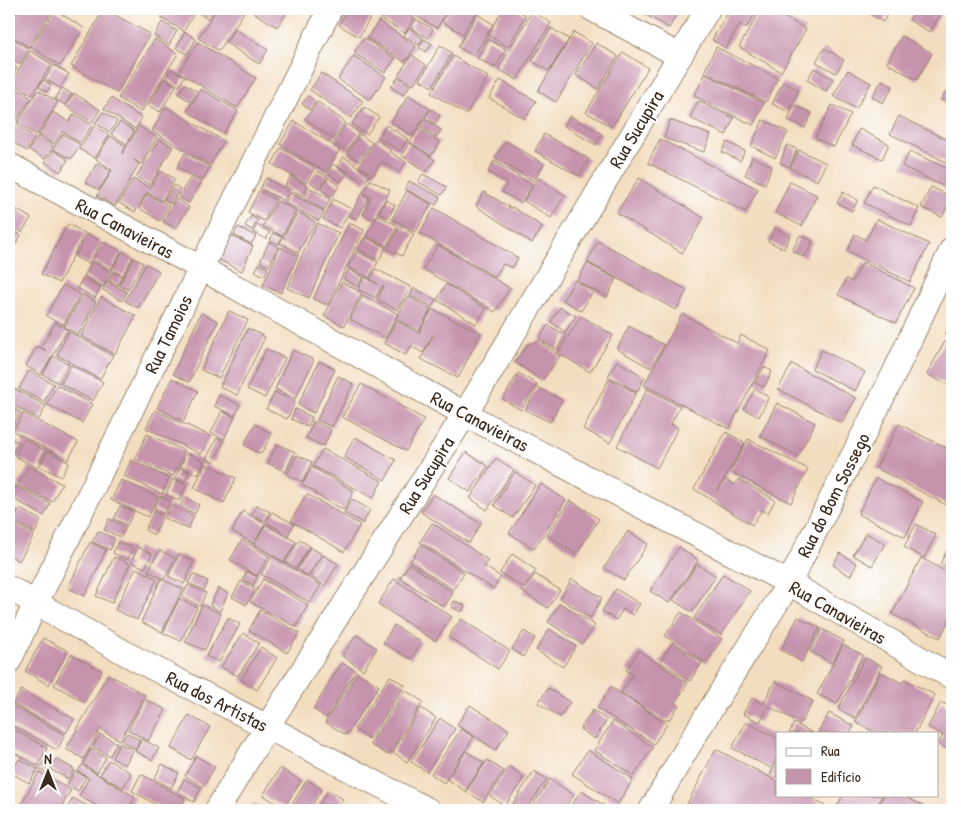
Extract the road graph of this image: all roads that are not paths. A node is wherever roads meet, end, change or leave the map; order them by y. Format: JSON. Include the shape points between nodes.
{"nodes":[{"id":1,"x":330,"y":9,"type":"edge"},
{"id":2,"x":592,"y":9,"type":"edge"},
{"id":3,"x":708,"y":9,"type":"edge"},
{"id":4,"x":680,"y":56,"type":"junction"},
{"id":5,"x":9,"y":165,"type":"edge"},
{"id":6,"x":952,"y":249,"type":"edge"},
{"id":7,"x":201,"y":268,"type":"junction"},
{"id":8,"x":465,"y":414,"type":"junction"},
{"id":9,"x":788,"y":583,"type":"junction"},
{"id":10,"x":9,"y":588,"type":"edge"},
{"id":11,"x":36,"y":603,"type":"junction"},
{"id":12,"x":9,"y":661,"type":"edge"},
{"id":13,"x":952,"y":677,"type":"edge"},
{"id":14,"x":267,"y":726,"type":"junction"},
{"id":15,"x":217,"y":810,"type":"edge"},
{"id":16,"x":428,"y":810,"type":"edge"},
{"id":17,"x":651,"y":810,"type":"edge"}],
"edges":[{"from":1,"to":7,"type":"street","name":"Rua Tamoios"},
{"from":2,"to":4,"type":"street"},
{"from":3,"to":4,"type":"street","name":"Rua Sucupira"},
{"from":4,"to":8,"type":"street","name":"Rua Sucupira"},
{"from":5,"to":7,"type":"street","name":"Rua Canavieiras"},
{"from":6,"to":9,"type":"street","name":"Rua do Bom Sossego","via":[[893,376]]},
{"from":7,"to":8,"type":"street","name":"Rua Canavieiras"},
{"from":7,"to":11,"type":"street","name":"Rua Tamoios"},
{"from":8,"to":9,"type":"street","name":"Rua Canavieiras"},
{"from":8,"to":14,"type":"street","name":"Rua Sucupira"},
{"from":9,"to":13,"type":"street","name":"Rua Canavieiras"},
{"from":9,"to":17,"type":"street","name":"Rua do Bom Sossego"},
{"from":10,"to":11,"type":"street","name":"Rua dos Artistas"},
{"from":11,"to":12,"type":"street","name":"Rua Tamoios"},
{"from":11,"to":14,"type":"street","name":"Rua dos Artistas"},
{"from":14,"to":15,"type":"street","name":"Rua Sucupira"},
{"from":14,"to":16,"type":"street","name":"Rua dos Artistas"}]}
